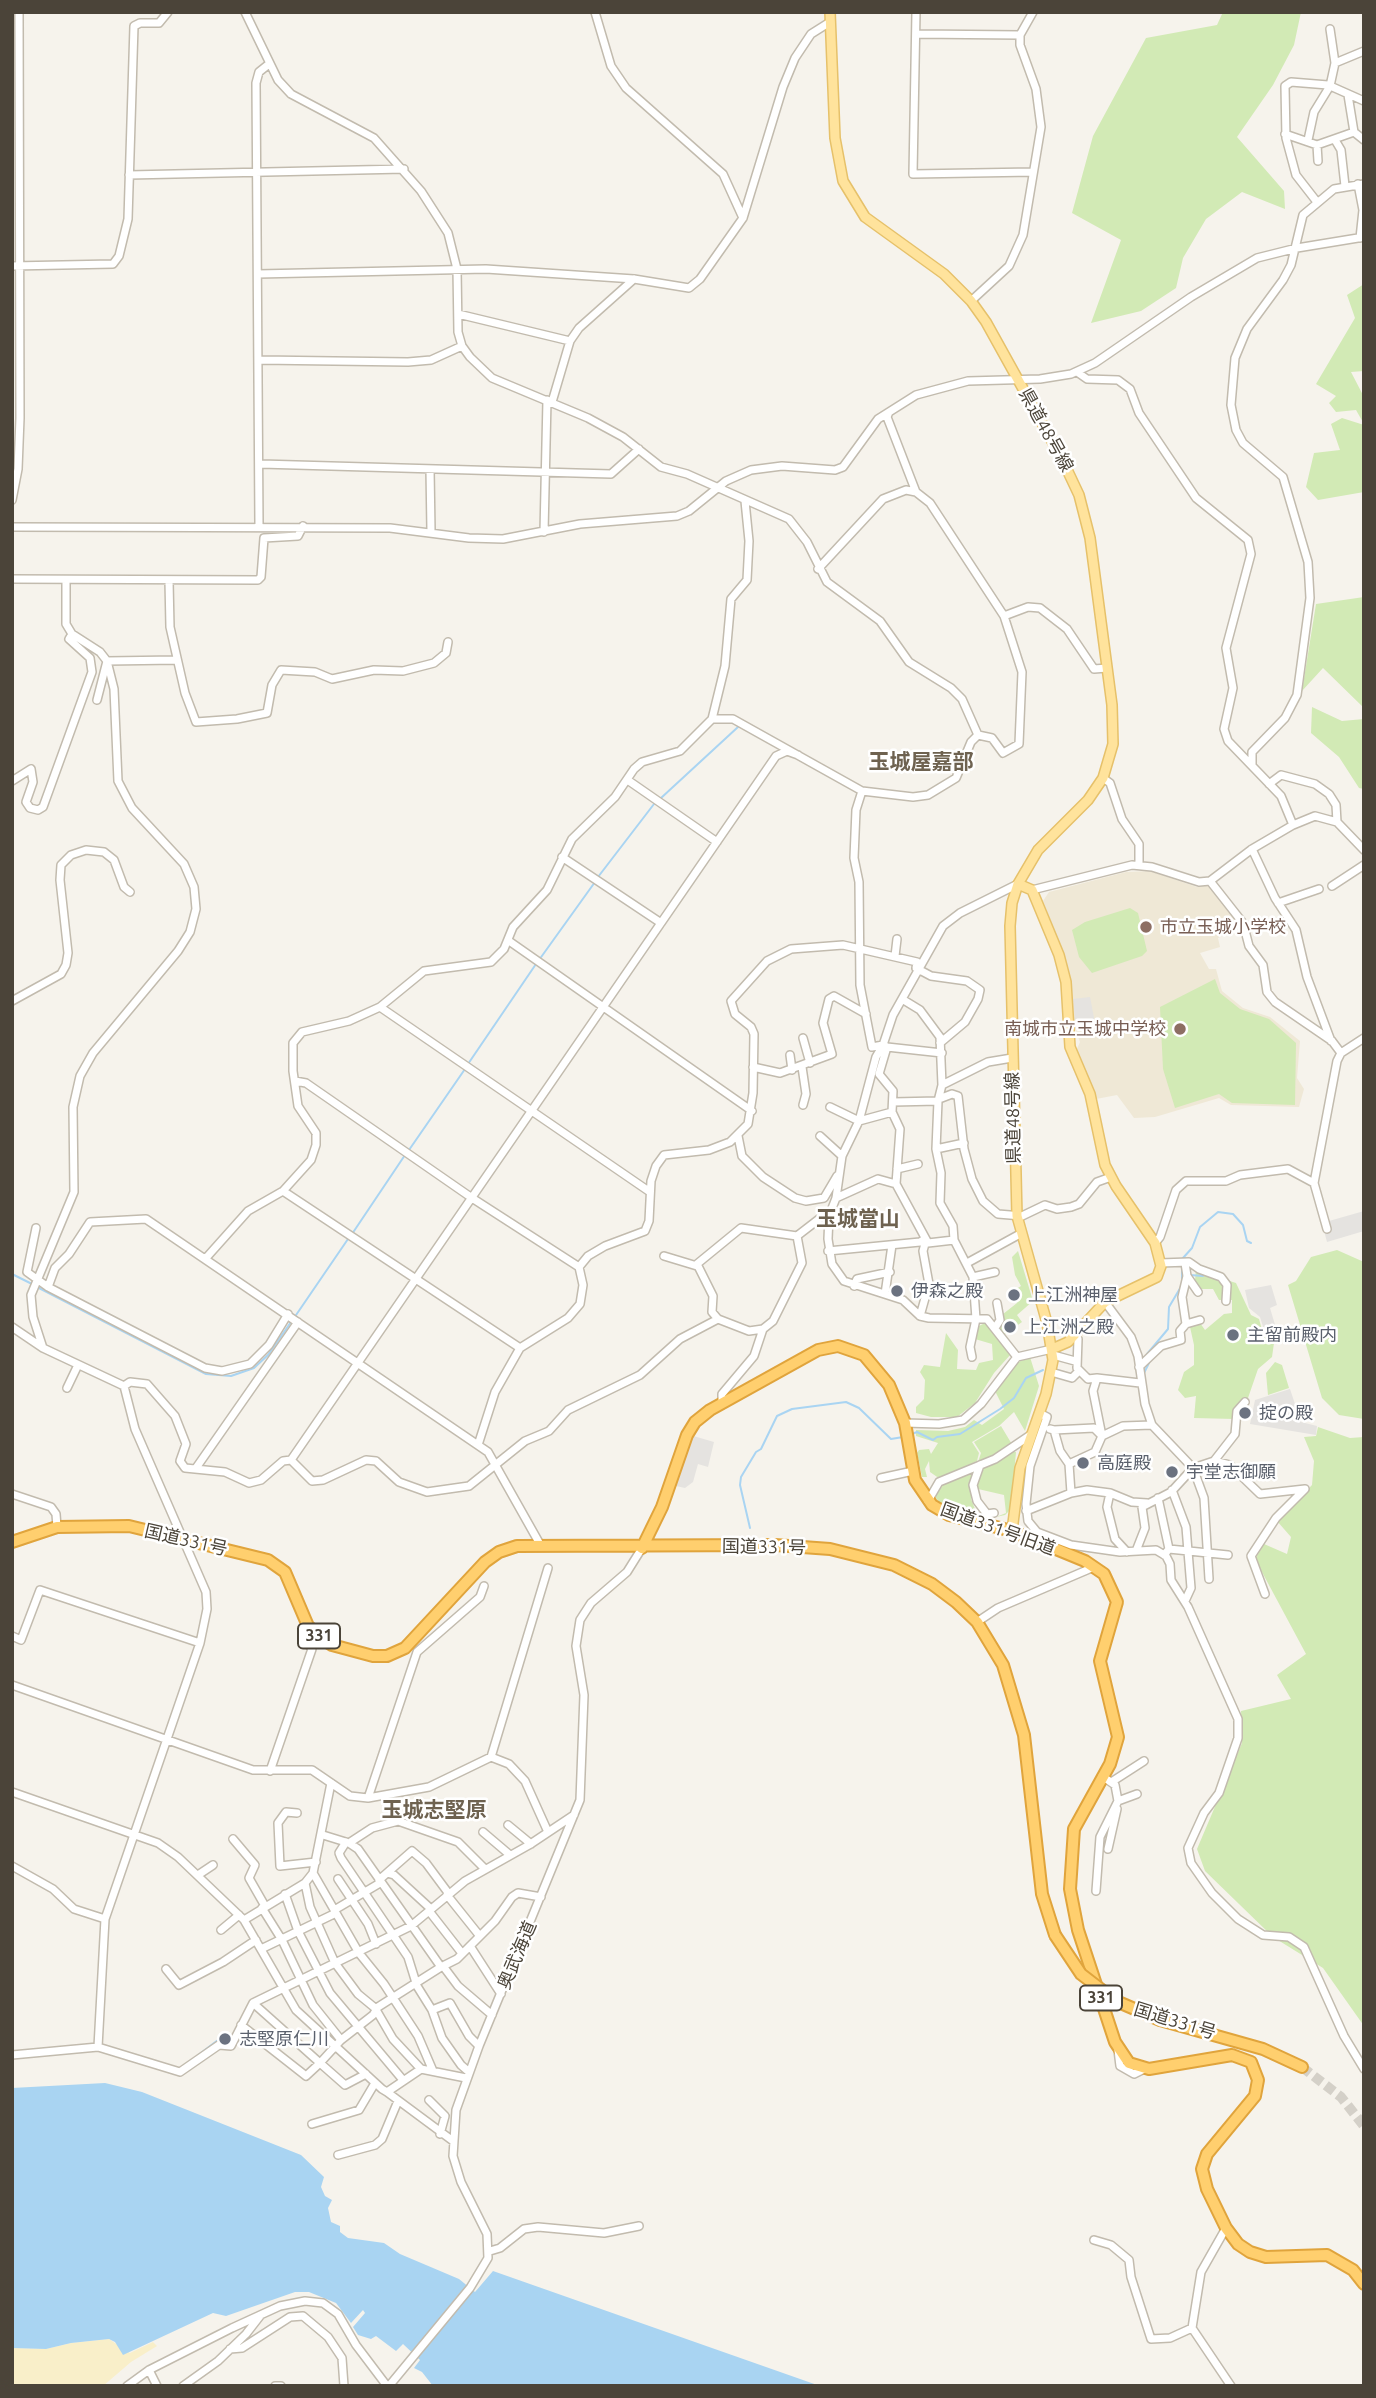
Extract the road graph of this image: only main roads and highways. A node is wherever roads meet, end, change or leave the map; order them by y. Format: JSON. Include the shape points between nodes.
{"nodes":[{"id":1,"x":830,"y":17,"type":"edge"},
{"id":2,"x":1018,"y":884,"type":"junction"},
{"id":3,"x":1052,"y":1352,"type":"junction"},
{"id":4,"x":1012,"y":1531,"type":"junction"},
{"id":5,"x":12,"y":1542,"type":"edge"},
{"id":6,"x":642,"y":1548,"type":"junction"},
{"id":7,"x":1302,"y":2067,"type":"tunnel mouth"},
{"id":8,"x":1364,"y":2284,"type":"edge"}],
"edges":[{"from":1,"to":2,"type":"main road","name":"県道48号線","via":[[836,151],[850,196],[875,226],[944,274],[971,301],[1072,477],[1084,509],[1114,738],[1103,778],[1088,800],[1038,850]]},
{"from":2,"to":3,"type":"main road","name":"県道48号線","via":[[1010,926],[1017,1216]]},
{"from":2,"to":3,"type":"main road","via":[[1032,890],[1063,968],[1070,1047],[1090,1094],[1102,1155],[1111,1177],[1155,1243],[1160,1263],[1160,1272],[1148,1283],[1105,1302]]},
{"from":3,"to":4,"type":"main road","name":"県道48号線","via":[[1051,1372],[1020,1468]]},
{"from":4,"to":6,"type":"highway","name":"国道331号旧道","number":"331","via":[[949,1515],[928,1501],[913,1471],[899,1404],[874,1365],[856,1350],[838,1346],[818,1350],[702,1415],[687,1435]]},
{"from":4,"to":8,"type":"highway","name":"国道331号旧道","number":"331","via":[[1035,1536],[1094,1567],[1111,1583],[1116,1602],[1100,1661],[1118,1737],[1107,1779],[1074,1829],[1070,1902],[1118,2049],[1129,2063],[1144,2069],[1236,2055],[1248,2060],[1256,2070],[1255,2096],[1203,2162],[1203,2178],[1226,2228],[1238,2245],[1250,2252],[1266,2257],[1327,2255],[1346,2265]]},
{"from":5,"to":6,"type":"highway","name":"国道331号","number":"331","via":[[57,1527],[129,1527],[248,1554],[276,1565],[291,1581],[308,1626],[321,1638],[373,1656],[397,1652],[411,1643],[491,1557],[517,1546]]},
{"from":6,"to":7,"type":"highway","name":"国道331号","number":"331","bridge":true,"via":[[775,1545],[850,1553],[913,1573],[948,1595],[977,1622],[1009,1680],[1024,1735],[1043,1901],[1055,1936],[1081,1974],[1116,2001],[1160,2020],[1263,2049]]}]}
